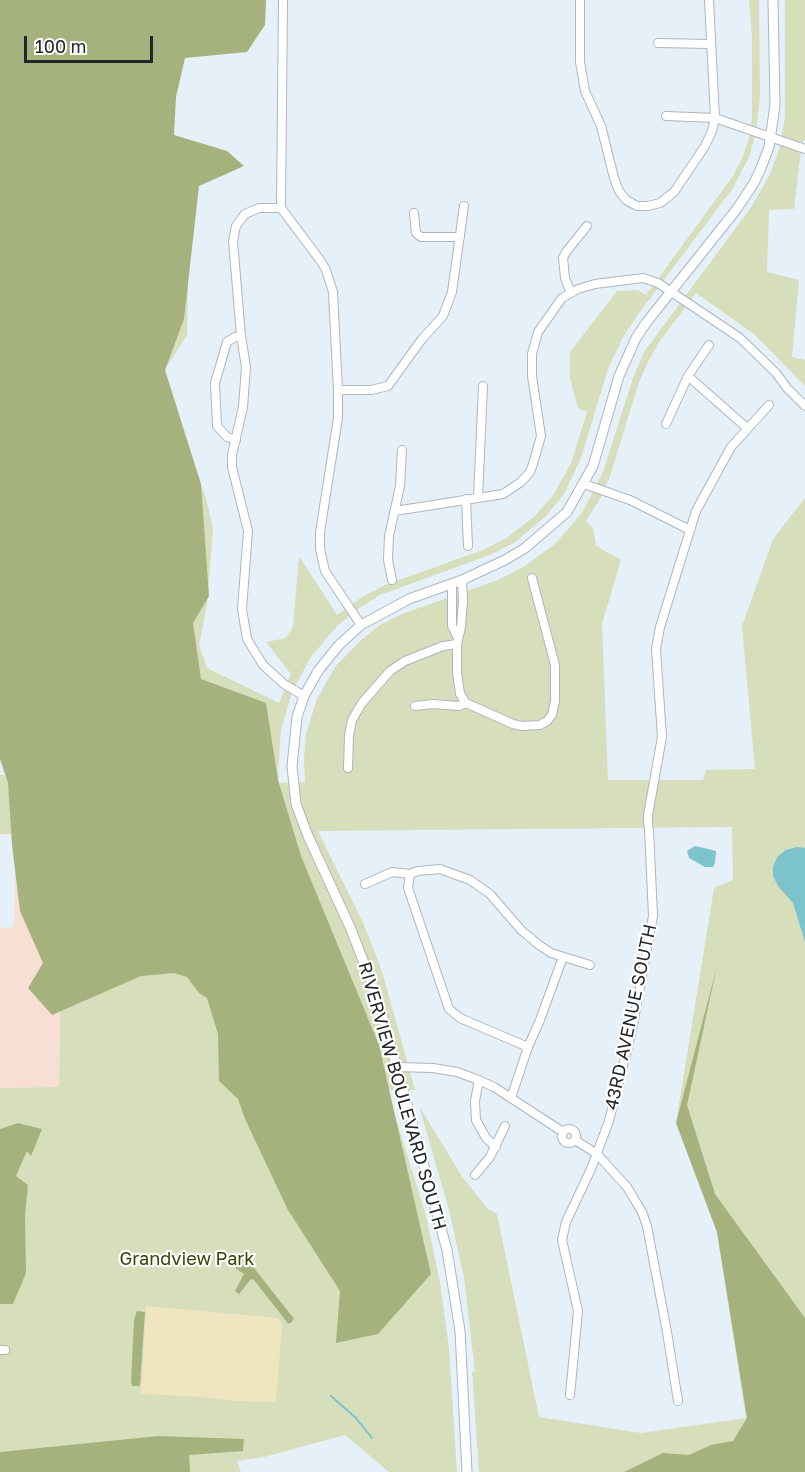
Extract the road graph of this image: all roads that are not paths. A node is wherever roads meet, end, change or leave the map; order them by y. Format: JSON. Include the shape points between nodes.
{"nodes":[{"id":1,"x":283,"y":0,"type":"edge"},
{"id":2,"x":580,"y":0,"type":"edge"},
{"id":3,"x":709,"y":0,"type":"edge"},
{"id":4,"x":773,"y":0,"type":"edge"},
{"id":5,"x":658,"y":44,"type":"dead end"},
{"id":6,"x":711,"y":44,"type":"junction"},
{"id":7,"x":666,"y":116,"type":"dead end"},
{"id":8,"x":715,"y":118,"type":"junction"},
{"id":9,"x":770,"y":137,"type":"junction"},
{"id":10,"x":805,"y":149,"type":"edge"},
{"id":11,"x":464,"y":206,"type":"dead end"},
{"id":12,"x":281,"y":208,"type":"junction"},
{"id":13,"x":414,"y":213,"type":"dead end"},
{"id":14,"x":587,"y":226,"type":"dead end"},
{"id":15,"x":460,"y":237,"type":"junction"},
{"id":16,"x":670,"y":291,"type":"junction"},
{"id":17,"x":571,"y":293,"type":"junction"},
{"id":18,"x":241,"y":336,"type":"junction"},
{"id":19,"x":709,"y":345,"type":"dead end"},
{"id":20,"x":688,"y":376,"type":"junction"},
{"id":21,"x":483,"y":386,"type":"dead end"},
{"id":22,"x":338,"y":390,"type":"junction"},
{"id":23,"x":769,"y":405,"type":"dead end"},
{"id":24,"x":805,"y":406,"type":"edge"},
{"id":25,"x":666,"y":424,"type":"dead end"},
{"id":26,"x":747,"y":428,"type":"junction"},
{"id":27,"x":236,"y":440,"type":"junction"},
{"id":28,"x":402,"y":450,"type":"dead end"},
{"id":29,"x":584,"y":484,"type":"junction"},
{"id":30,"x":478,"y":497,"type":"junction"},
{"id":31,"x":466,"y":500,"type":"junction"},
{"id":32,"x":395,"y":511,"type":"junction"},
{"id":33,"x":690,"y":530,"type":"junction"},
{"id":34,"x":468,"y":546,"type":"dead end"},
{"id":35,"x":532,"y":578,"type":"dead end"},
{"id":36,"x":392,"y":580,"type":"dead end"},
{"id":37,"x":457,"y":582,"type":"junction"},
{"id":38,"x":361,"y":625,"type":"junction"},
{"id":39,"x":457,"y":641,"type":"junction"},
{"id":40,"x":304,"y":696,"type":"junction"},
{"id":41,"x":466,"y":703,"type":"junction"},
{"id":42,"x":415,"y":706,"type":"dead end"},
{"id":43,"x":348,"y":768,"type":"dead end"},
{"id":44,"x":410,"y":874,"type":"junction"},
{"id":45,"x":365,"y":884,"type":"dead end"},
{"id":46,"x":563,"y":957,"type":"junction"},
{"id":47,"x":590,"y":965,"type":"dead end"},
{"id":48,"x":528,"y":1047,"type":"junction"},
{"id":49,"x":397,"y":1067,"type":"junction"},
{"id":50,"x":479,"y":1080,"type":"junction"},
{"id":51,"x":511,"y":1098,"type":"junction"},
{"id":52,"x":506,"y":1126,"type":"dead end"},
{"id":53,"x":496,"y":1148,"type":"junction"},
{"id":54,"x":597,"y":1154,"type":"junction"},
{"id":55,"x":475,"y":1175,"type":"dead end"},
{"id":56,"x":570,"y":1395,"type":"dead end"},
{"id":57,"x":678,"y":1401,"type":"dead end"},
{"id":58,"x":466,"y":1472,"type":"edge"}],
"edges":[{"from":1,"to":12,"type":"street"},
{"from":2,"to":8,"type":"street","via":[[580,62],[585,91],[604,132],[614,178],[626,200],[653,206],[674,192],[705,146]]},
{"from":3,"to":6,"type":"street"},
{"from":4,"to":9,"type":"street","name":"RIVERVIEW BOULEVARD SOUTH","via":[[775,105]]},
{"from":5,"to":6,"type":"street"},
{"from":6,"to":8,"type":"street"},
{"from":7,"to":8,"type":"street"},
{"from":8,"to":9,"type":"street"},
{"from":9,"to":10,"type":"street"},
{"from":9,"to":16,"type":"street","name":"RIVERVIEW BOULEVARD SOUTH","via":[[761,168],[745,197]]},
{"from":11,"to":15,"type":"street"},
{"from":12,"to":18,"type":"street","via":[[259,208],[245,214],[236,226],[233,241]]},
{"from":12,"to":22,"type":"street","via":[[320,260],[331,282]]},
{"from":13,"to":15,"type":"street","via":[[416,233],[421,237]]},
{"from":14,"to":17,"type":"street","via":[[563,258]]},
{"from":15,"to":22,"type":"street","via":[[446,311],[393,382],[379,389]]},
{"from":16,"to":17,"type":"street","via":[[643,278],[595,284]]},
{"from":16,"to":24,"type":"street","via":[[748,345]]},
{"from":16,"to":29,"type":"street","name":"RIVERVIEW BOULEVARD SOUTH","via":[[628,353],[600,447]]},
{"from":17,"to":30,"type":"street","via":[[562,298],[534,343],[532,376],[541,436],[530,472],[503,494]]},
{"from":18,"to":27,"type":"street","via":[[246,367]]},
{"from":18,"to":27,"type":"street","via":[[227,342],[215,383],[217,426]]},
{"from":19,"to":20,"type":"street"},
{"from":20,"to":25,"type":"street"},
{"from":20,"to":26,"type":"street"},
{"from":21,"to":30,"type":"street"},
{"from":22,"to":38,"type":"street","via":[[320,549],[325,572]]},
{"from":23,"to":26,"type":"street","name":"43RD AVENUE SOUTH"},
{"from":26,"to":33,"type":"street","name":"43RD AVENUE SOUTH","via":[[727,453],[696,510]]},
{"from":27,"to":40,"type":"street","via":[[232,467],[248,531],[243,626],[263,665]]},
{"from":28,"to":32,"type":"street"},
{"from":29,"to":33,"type":"street","via":[[630,500]]},
{"from":29,"to":37,"type":"street","name":"RIVERVIEW BOULEVARD SOUTH","via":[[567,512],[525,548]]},
{"from":30,"to":31,"type":"street"},
{"from":31,"to":32,"type":"street"},
{"from":31,"to":34,"type":"street"},
{"from":32,"to":36,"type":"street","via":[[388,547]]},
{"from":33,"to":54,"type":"street","name":"43RD AVENUE SOUTH","via":[[657,639],[662,737],[648,815],[652,916],[632,1030]]},
{"from":35,"to":41,"type":"street","via":[[555,665],[552,715],[540,725],[522,726]]},
{"from":37,"to":38,"type":"street","name":"RIVERVIEW BOULEVARD SOUTH","via":[[409,599]]},
{"from":37,"to":39,"type":"street","via":[[452,626]]},
{"from":38,"to":40,"type":"street","name":"RIVERVIEW BOULEVARD SOUTH","via":[[326,661]]},
{"from":39,"to":41,"type":"street","via":[[458,682]]},
{"from":39,"to":43,"type":"street","via":[[405,660],[362,703],[352,720]]},
{"from":40,"to":49,"type":"street","name":"RIVERVIEW BOULEVARD SOUTH","via":[[293,746],[296,804],[365,963]]},
{"from":41,"to":42,"type":"street"},
{"from":44,"to":45,"type":"street","via":[[392,872]]},
{"from":44,"to":46,"type":"street","via":[[440,869],[470,880],[490,894],[521,930],[551,953]]},
{"from":44,"to":48,"type":"street","via":[[408,888],[449,1009]]},
{"from":46,"to":47,"type":"street"},
{"from":46,"to":48,"type":"street"},
{"from":48,"to":51,"type":"street"},
{"from":49,"to":50,"type":"street","via":[[433,1068]]},
{"from":49,"to":58,"type":"street","name":"RIVERVIEW BOULEVARD SOUTH","via":[[447,1250],[454,1290],[460,1331]]},
{"from":50,"to":51,"type":"street"},
{"from":50,"to":53,"type":"street","via":[[476,1120],[483,1135]]},
{"from":51,"to":54,"type":"street","via":[[563,1131],[573,1129],[575,1140]]},
{"from":52,"to":53,"type":"street"},
{"from":53,"to":55,"type":"street"},
{"from":54,"to":56,"type":"street","name":"43RD AVENUE SOUTH","via":[[571,1208],[562,1240],[578,1311]]},
{"from":54,"to":57,"type":"street","via":[[635,1198],[647,1226]]}]}
